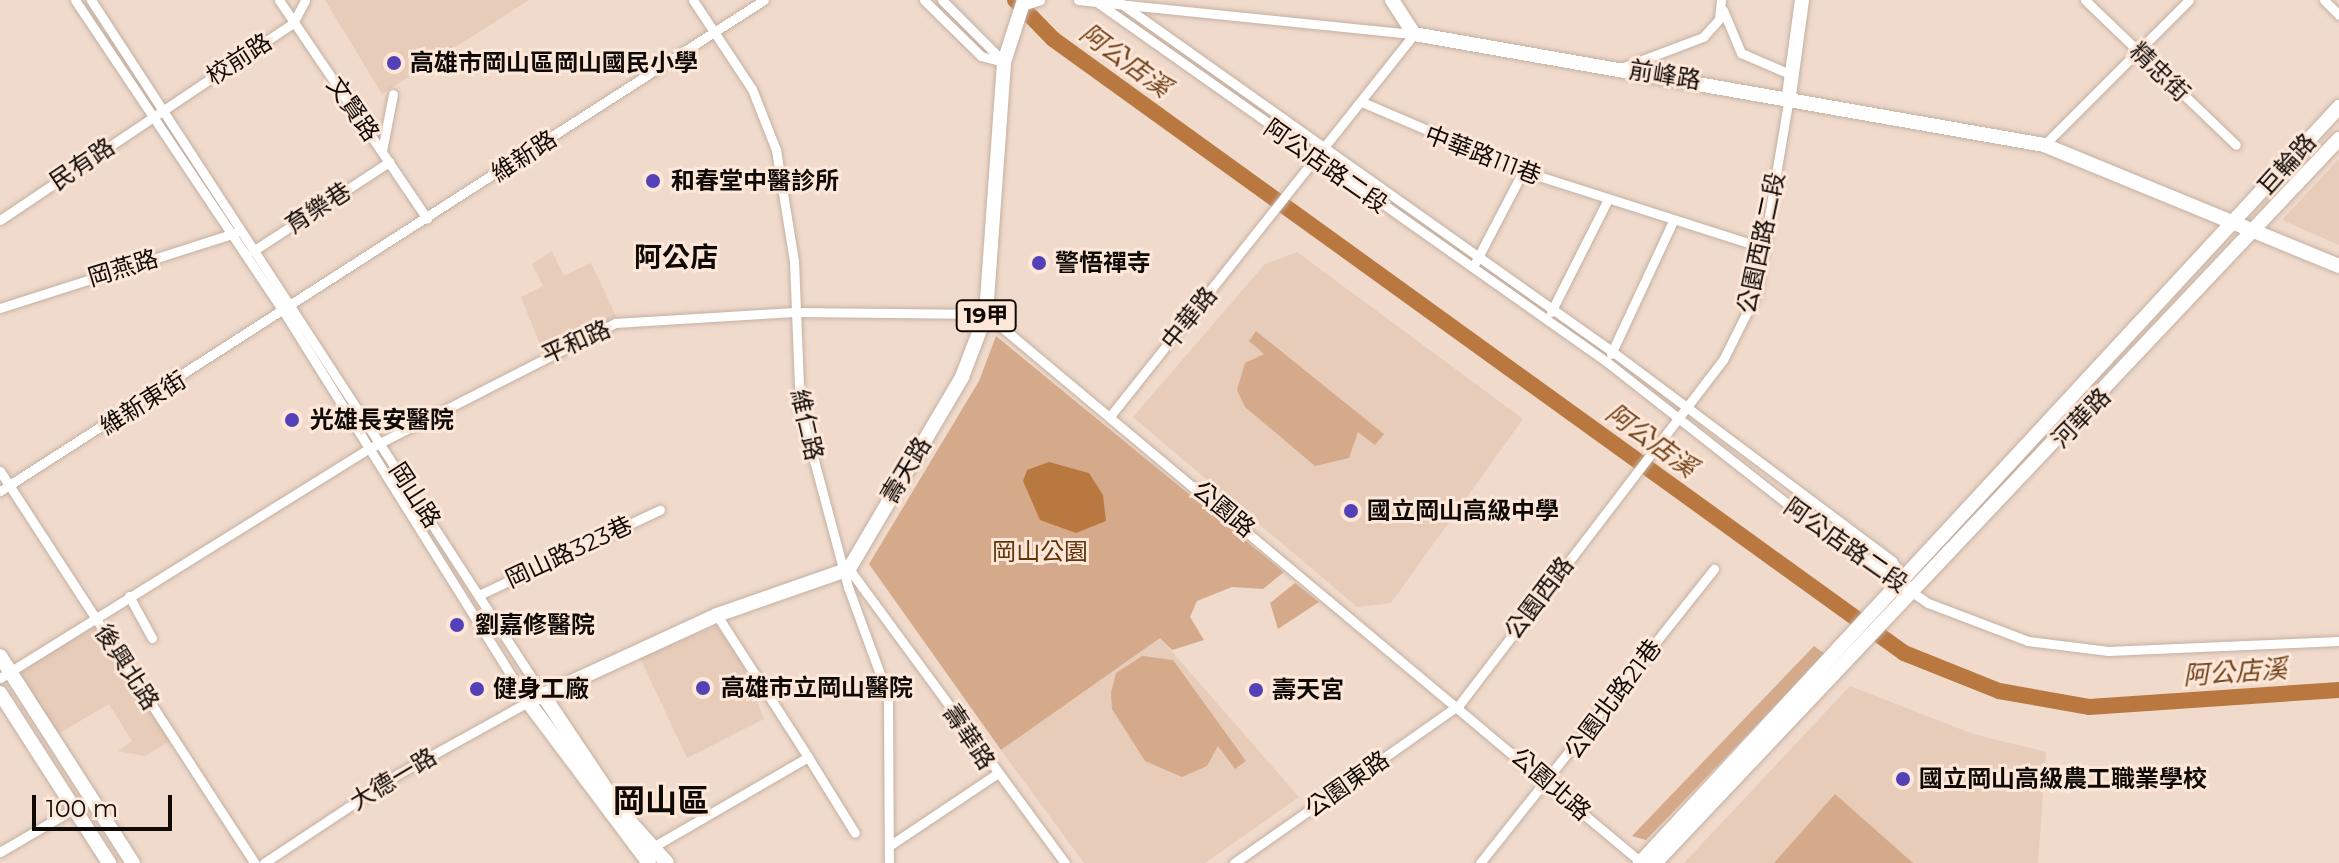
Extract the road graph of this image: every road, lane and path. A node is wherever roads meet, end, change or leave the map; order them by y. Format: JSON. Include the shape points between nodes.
{"nodes":[{"id":1,"x":75,"y":0,"type":"edge"},
{"id":2,"x":91,"y":0,"type":"edge"},
{"id":3,"x":279,"y":0,"type":"edge"},
{"id":4,"x":305,"y":0,"type":"edge"},
{"id":5,"x":693,"y":0,"type":"edge"},
{"id":6,"x":764,"y":0,"type":"edge"},
{"id":7,"x":924,"y":0,"type":"edge"},
{"id":8,"x":942,"y":0,"type":"edge"},
{"id":9,"x":1040,"y":0,"type":"edge"},
{"id":10,"x":1078,"y":0,"type":"edge"},
{"id":11,"x":1392,"y":0,"type":"edge"},
{"id":12,"x":1802,"y":0,"type":"edge"},
{"id":13,"x":2085,"y":0,"type":"edge"},
{"id":14,"x":2189,"y":0,"type":"edge"},
{"id":15,"x":2324,"y":0,"type":"edge"},
{"id":16,"x":1095,"y":1,"type":"edge"},
{"id":17,"x":1119,"y":2,"type":"edge"},
{"id":18,"x":1023,"y":3,"type":"edge"},
{"id":19,"x":1721,"y":3,"type":"edge"},
{"id":20,"x":2339,"y":15,"type":"edge"},
{"id":21,"x":293,"y":23,"type":"junction"},
{"id":22,"x":714,"y":33,"type":"junction"},
{"id":23,"x":1414,"y":34,"type":"junction"},
{"id":24,"x":2138,"y":51,"type":"junction"},
{"id":25,"x":1004,"y":62,"type":"junction"},
{"id":26,"x":1621,"y":68,"type":"junction"},
{"id":27,"x":1792,"y":75,"type":"junction"},
{"id":28,"x":1226,"y":80,"type":"junction"},
{"id":29,"x":1218,"y":92,"type":"junction"},
{"id":30,"x":393,"y":94,"type":"dead end"},
{"id":31,"x":1789,"y":95,"type":"junction"},
{"id":32,"x":1362,"y":102,"type":"junction"},
{"id":33,"x":2339,"y":107,"type":"edge"},
{"id":34,"x":163,"y":108,"type":"junction"},
{"id":35,"x":153,"y":115,"type":"junction"},
{"id":36,"x":2339,"y":139,"type":"edge"},
{"id":37,"x":2044,"y":145,"type":"junction"},
{"id":38,"x":2236,"y":145,"type":"dead end"},
{"id":39,"x":1326,"y":150,"type":"junction"},
{"id":40,"x":382,"y":151,"type":"junction"},
{"id":41,"x":1318,"y":159,"type":"junction"},
{"id":42,"x":389,"y":162,"type":"junction"},
{"id":43,"x":1523,"y":171,"type":"junction"},
{"id":44,"x":1607,"y":201,"type":"junction"},
{"id":45,"x":1400,"y":204,"type":"junction"},
{"id":46,"x":1394,"y":213,"type":"junction"},
{"id":47,"x":427,"y":219,"type":"junction"},
{"id":48,"x":0,"y":220,"type":"edge"},
{"id":49,"x":2236,"y":221,"type":"junction"},
{"id":50,"x":1672,"y":223,"type":"junction"},
{"id":51,"x":246,"y":230,"type":"junction"},
{"id":52,"x":2255,"y":230,"type":"junction"},
{"id":53,"x":233,"y":234,"type":"junction"},
{"id":54,"x":258,"y":248,"type":"junction"},
{"id":55,"x":1764,"y":248,"type":"junction"},
{"id":56,"x":247,"y":255,"type":"junction"},
{"id":57,"x":1477,"y":259,"type":"junction"},
{"id":58,"x":2339,"y":266,"type":"edge"},
{"id":59,"x":1471,"y":270,"type":"junction"},
{"id":60,"x":294,"y":305,"type":"junction"},
{"id":61,"x":0,"y":308,"type":"edge"},
{"id":62,"x":1553,"y":309,"type":"junction"},
{"id":63,"x":284,"y":312,"type":"junction"},
{"id":64,"x":794,"y":312,"type":"junction"},
{"id":65,"x":986,"y":314,"type":"junction"},
{"id":66,"x":1545,"y":319,"type":"junction"},
{"id":67,"x":1613,"y":352,"type":"junction"},
{"id":68,"x":1607,"y":362,"type":"junction"},
{"id":69,"x":1687,"y":409,"type":"junction"},
{"id":70,"x":1111,"y":415,"type":"junction"},
{"id":71,"x":1679,"y":418,"type":"junction"},
{"id":72,"x":381,"y":442,"type":"junction"},
{"id":73,"x":370,"y":448,"type":"junction"},
{"id":74,"x":0,"y":471,"type":"edge"},
{"id":75,"x":5,"y":488,"type":"edge"},
{"id":76,"x":1803,"y":499,"type":"junction"},
{"id":77,"x":660,"y":510,"type":"dead end"},
{"id":78,"x":1795,"y":510,"type":"junction"},
{"id":79,"x":849,"y":569,"type":"junction"},
{"id":80,"x":1714,"y":569,"type":"dead end"},
{"id":81,"x":1898,"y":586,"type":"junction"},
{"id":82,"x":479,"y":595,"type":"junction"},
{"id":83,"x":129,"y":596,"type":"junction"},
{"id":84,"x":1909,"y":599,"type":"junction"},
{"id":85,"x":717,"y":615,"type":"junction"},
{"id":86,"x":95,"y":618,"type":"junction"},
{"id":87,"x":152,"y":638,"type":"dead end"},
{"id":88,"x":2339,"y":641,"type":"edge"},
{"id":89,"x":0,"y":656,"type":"edge"},
{"id":90,"x":5,"y":675,"type":"edge"},
{"id":91,"x":0,"y":693,"type":"edge"},
{"id":92,"x":543,"y":695,"type":"junction"},
{"id":93,"x":528,"y":702,"type":"junction"},
{"id":94,"x":1459,"y":705,"type":"junction"},
{"id":95,"x":808,"y":757,"type":"junction"},
{"id":96,"x":995,"y":775,"type":"junction"},
{"id":97,"x":1550,"y":783,"type":"junction"},
{"id":98,"x":92,"y":798,"type":"junction"},
{"id":99,"x":75,"y":810,"type":"junction"},
{"id":100,"x":855,"y":833,"type":"dead end"},
{"id":101,"x":889,"y":846,"type":"junction"},
{"id":102,"x":653,"y":847,"type":"junction"},
{"id":103,"x":0,"y":852,"type":"edge"},
{"id":104,"x":109,"y":863,"type":"edge"},
{"id":105,"x":133,"y":863,"type":"edge"},
{"id":106,"x":255,"y":863,"type":"edge"},
{"id":107,"x":264,"y":863,"type":"edge"},
{"id":108,"x":649,"y":863,"type":"edge"},
{"id":109,"x":667,"y":863,"type":"edge"},
{"id":110,"x":889,"y":863,"type":"edge"},
{"id":111,"x":1065,"y":863,"type":"edge"},
{"id":112,"x":1234,"y":863,"type":"edge"},
{"id":113,"x":1480,"y":863,"type":"edge"},
{"id":114,"x":1645,"y":863,"type":"edge"}],
"edges":[{"from":1,"to":35,"type":"street","name":"岡山路"},
{"from":2,"to":34,"type":"street","name":"岡山路"},
{"from":3,"to":21,"type":"street","name":"文賢路"},
{"from":4,"to":21,"type":"street","name":"校前路"},
{"from":5,"to":22,"type":"street","name":"維仁路"},
{"from":6,"to":22,"type":"street","name":"維新路"},
{"from":7,"to":25,"type":"street","via":[[981,56]]},
{"from":8,"to":25,"type":"street"},
{"from":9,"to":18,"type":"street"},
{"from":10,"to":16,"type":"street","name":"前峰路"},
{"from":11,"to":23,"type":"main road"},
{"from":12,"to":27,"type":"main road"},
{"from":13,"to":24,"type":"street","name":"精忠街"},
{"from":14,"to":24,"type":"street"},
{"from":15,"to":20,"type":"street"},
{"from":16,"to":17,"type":"street","name":"前峰路"},
{"from":16,"to":29,"type":"street","name":"阿公店路二段"},
{"from":17,"to":23,"type":"street","name":"前峰路"},
{"from":17,"to":28,"type":"street","name":"阿公店路二段"},
{"from":18,"to":25,"type":"main road","name":"壽天路","number":"19甲"},
{"from":19,"to":26,"type":"street","via":[[1703,37]]},
{"from":19,"to":27,"type":"street","via":[[1741,53]]},
{"from":21,"to":34,"type":"street","name":"校前路"},
{"from":21,"to":40,"type":"street","name":"文賢路"},
{"from":22,"to":47,"type":"street","name":"維新路"},
{"from":22,"to":64,"type":"street","name":"維仁路","via":[[752,89],[776,150]]},
{"from":23,"to":26,"type":"main road","name":"前峰路"},
{"from":23,"to":32,"type":"street"},
{"from":24,"to":37,"type":"street"},
{"from":24,"to":38,"type":"street","name":"精忠街"},
{"from":25,"to":65,"type":"main road","name":"壽天路","number":"19甲"},
{"from":26,"to":31,"type":"main road","name":"前峰路"},
{"from":27,"to":31,"type":"main road"},
{"from":28,"to":29,"type":"street"},
{"from":28,"to":39,"type":"street","name":"阿公店路二段"},
{"from":29,"to":41,"type":"street","name":"阿公店路二段"},
{"from":30,"to":40,"type":"street"},
{"from":31,"to":37,"type":"main road","name":"前峰路"},
{"from":31,"to":55,"type":"street","name":"公園西路二段"},
{"from":32,"to":39,"type":"street"},
{"from":32,"to":43,"type":"street","name":"中華路111巷"},
{"from":33,"to":49,"type":"main road","name":"巨輪路"},
{"from":34,"to":35,"type":"street","name":"民有路"},
{"from":34,"to":51,"type":"street","name":"岡山路"},
{"from":35,"to":48,"type":"street","name":"民有路"},
{"from":35,"to":53,"type":"street","name":"岡山路"},
{"from":36,"to":52,"type":"main road","name":"巨輪路"},
{"from":37,"to":49,"type":"main road","name":"前峰路"},
{"from":39,"to":41,"type":"street"},
{"from":39,"to":45,"type":"street","name":"阿公店路二段"},
{"from":40,"to":42,"type":"street","name":"文賢路"},
{"from":41,"to":46,"type":"street","name":"阿公店路二段"},
{"from":41,"to":70,"type":"street","name":"中華路"},
{"from":42,"to":47,"type":"street","name":"文賢路"},
{"from":42,"to":54,"type":"street","name":"育樂巷"},
{"from":43,"to":44,"type":"street","name":"中華路111巷"},
{"from":43,"to":57,"type":"street"},
{"from":44,"to":50,"type":"street","name":"中華路111巷"},
{"from":44,"to":62,"type":"street"},
{"from":45,"to":46,"type":"street"},
{"from":45,"to":57,"type":"street","name":"阿公店路二段"},
{"from":46,"to":59,"type":"street","name":"阿公店路二段"},
{"from":47,"to":60,"type":"street","name":"維新路"},
{"from":49,"to":52,"type":"main road","name":"前峰路"},
{"from":49,"to":81,"type":"main road","name":"河華路"},
{"from":50,"to":55,"type":"street","name":"中華路111巷"},
{"from":50,"to":67,"type":"street"},
{"from":51,"to":53,"type":"street","name":"岡燕路"},
{"from":51,"to":54,"type":"street","name":"岡山路"},
{"from":52,"to":58,"type":"main road"},
{"from":52,"to":84,"type":"main road","name":"河華路"},
{"from":53,"to":56,"type":"street","name":"岡山路"},
{"from":53,"to":61,"type":"street","name":"岡燕路"},
{"from":54,"to":56,"type":"street","name":"育樂巷"},
{"from":54,"to":60,"type":"street","name":"岡山路"},
{"from":55,"to":69,"type":"street","name":"公園西路二段","via":[[1739,336]]},
{"from":56,"to":63,"type":"street","name":"岡山路"},
{"from":57,"to":59,"type":"street"},
{"from":57,"to":62,"type":"street","name":"阿公店路二段"},
{"from":59,"to":66,"type":"street","name":"阿公店路二段"},
{"from":60,"to":63,"type":"street","name":"維新路"},
{"from":60,"to":72,"type":"street","name":"岡山路"},
{"from":62,"to":66,"type":"street"},
{"from":62,"to":67,"type":"street","name":"阿公店路二段"},
{"from":63,"to":73,"type":"street","name":"岡山路"},
{"from":63,"to":75,"type":"street","name":"維新東街"},
{"from":64,"to":65,"type":"street","name":"平和路"},
{"from":64,"to":72,"type":"street","name":"平和路","via":[[615,323]]},
{"from":64,"to":79,"type":"street","name":"維仁路","via":[[800,408]]},
{"from":65,"to":70,"type":"street","name":"公園路"},
{"from":65,"to":79,"type":"main road","name":"壽天路","number":"19甲","via":[[962,377]]},
{"from":66,"to":68,"type":"street","name":"阿公店路二段"},
{"from":67,"to":68,"type":"street"},
{"from":67,"to":69,"type":"street","name":"阿公店路二段"},
{"from":68,"to":71,"type":"street","name":"阿公店路二段"},
{"from":69,"to":71,"type":"street","name":"公園西路二段"},
{"from":69,"to":76,"type":"street","name":"阿公店路二段"},
{"from":70,"to":94,"type":"street","name":"公園路"},
{"from":71,"to":78,"type":"street","name":"阿公店路二段"},
{"from":71,"to":94,"type":"street","name":"公園西路"},
{"from":72,"to":73,"type":"street","name":"平和路"},
{"from":72,"to":82,"type":"street","name":"岡山路"},
{"from":73,"to":83,"type":"street","name":"平和路"},
{"from":73,"to":93,"type":"street","name":"岡山路"},
{"from":74,"to":75,"type":"street","name":"後興北路"},
{"from":75,"to":86,"type":"street","name":"後興北路"},
{"from":76,"to":78,"type":"street"},
{"from":76,"to":81,"type":"street","name":"阿公店路二段","via":[[1892,561]]},
{"from":77,"to":82,"type":"street","name":"岡山路323巷"},
{"from":78,"to":81,"type":"street","name":"阿公店路二段"},
{"from":79,"to":85,"type":"main road"},
{"from":79,"to":96,"type":"street","name":"壽華路"},
{"from":79,"to":101,"type":"street","name":"維仁路","via":[[848,587],[888,696]]},
{"from":80,"to":97,"type":"street","name":"公園北路21巷"},
{"from":81,"to":84,"type":"street","name":"阿公店路二段"},
{"from":81,"to":114,"type":"main road","name":"河華路"},
{"from":82,"to":92,"type":"street","name":"岡山路"},
{"from":83,"to":86,"type":"street","name":"平和路"},
{"from":83,"to":87,"type":"street"},
{"from":84,"to":88,"type":"street","via":[[1996,632],[2108,651]]},
{"from":84,"to":114,"type":"main road","name":"河華路"},
{"from":85,"to":92,"type":"main road"},
{"from":85,"to":95,"type":"street"},
{"from":86,"to":90,"type":"street","name":"平和路"},
{"from":86,"to":106,"type":"street","name":"後興北路"},
{"from":89,"to":90,"type":"main road"},
{"from":90,"to":98,"type":"main road"},
{"from":91,"to":99,"type":"main road"},
{"from":92,"to":93,"type":"main road"},
{"from":92,"to":102,"type":"main road","name":"岡山路"},
{"from":93,"to":107,"type":"street","name":"大德一路","via":[[398,774]]},
{"from":93,"to":108,"type":"main road","name":"岡山路"},
{"from":94,"to":97,"type":"street","name":"公園北路"},
{"from":94,"to":112,"type":"street","name":"公園東路"},
{"from":95,"to":100,"type":"street"},
{"from":95,"to":102,"type":"street"},
{"from":96,"to":101,"type":"street"},
{"from":96,"to":111,"type":"street","name":"壽華路"},
{"from":97,"to":113,"type":"street","name":"公園北路21巷"},
{"from":97,"to":114,"type":"street","name":"公園北路"},
{"from":98,"to":99,"type":"street"},
{"from":98,"to":105,"type":"main road"},
{"from":99,"to":103,"type":"street"},
{"from":99,"to":104,"type":"main road"},
{"from":101,"to":110,"type":"street","name":"維仁路"},
{"from":102,"to":109,"type":"main road","name":"岡山路"}]}
